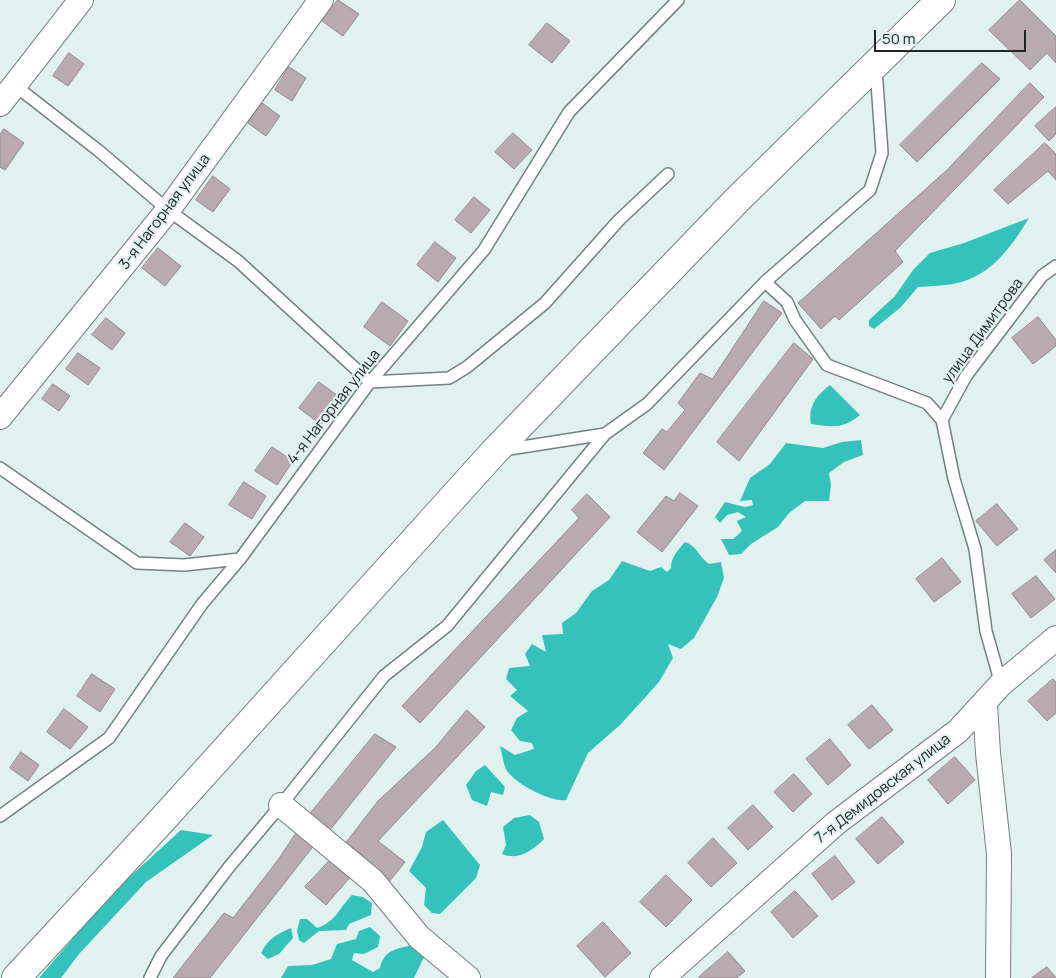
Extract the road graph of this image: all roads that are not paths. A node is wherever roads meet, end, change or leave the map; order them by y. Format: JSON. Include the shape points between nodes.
{"nodes":[{"id":1,"x":81,"y":0,"type":"edge"},
{"id":2,"x":321,"y":0,"type":"edge"},
{"id":3,"x":678,"y":0,"type":"edge"},
{"id":4,"x":941,"y":0,"type":"edge"},
{"id":5,"x":876,"y":66,"type":"junction"},
{"id":6,"x":13,"y":84,"type":"junction"},
{"id":7,"x":0,"y":104,"type":"edge"},
{"id":8,"x":668,"y":174,"type":"dead end"},
{"id":9,"x":168,"y":210,"type":"junction"},
{"id":10,"x":1056,"y":266,"type":"edge"},
{"id":11,"x":764,"y":282,"type":"junction"},
{"id":12,"x":370,"y":382,"type":"junction"},
{"id":13,"x":0,"y":417,"type":"edge"},
{"id":14,"x":942,"y":420,"type":"junction"},
{"id":15,"x":605,"y":434,"type":"junction"},
{"id":16,"x":494,"y":452,"type":"junction"},
{"id":17,"x":0,"y":468,"type":"edge"},
{"id":18,"x":240,"y":559,"type":"junction"},
{"id":19,"x":1056,"y":638,"type":"edge"},
{"id":20,"x":1001,"y":684,"type":"junction"},
{"id":21,"x":985,"y":704,"type":"junction"},
{"id":22,"x":281,"y":805,"type":"junction"},
{"id":23,"x":0,"y":816,"type":"edge"},
{"id":24,"x":16,"y":978,"type":"edge"},
{"id":25,"x":150,"y":978,"type":"edge"},
{"id":26,"x":468,"y":978,"type":"edge"},
{"id":27,"x":662,"y":978,"type":"edge"},
{"id":28,"x":998,"y":978,"type":"edge"}],
"edges":[{"from":1,"to":6,"type":"street"},
{"from":2,"to":9,"type":"street","name":"3-я Нагорная улица"},
{"from":3,"to":12,"type":"lane","name":"4-я Нагорная улица","via":[[569,112],[484,250]]},
{"from":4,"to":5,"type":"main road"},
{"from":5,"to":11,"type":"lane","via":[[882,153],[870,190]]},
{"from":5,"to":16,"type":"main road","via":[[736,201]]},
{"from":6,"to":7,"type":"street"},
{"from":6,"to":9,"type":"lane"},
{"from":8,"to":12,"type":"lane","via":[[619,220],[546,303],[467,367],[449,378]]},
{"from":9,"to":12,"type":"lane","via":[[238,261]]},
{"from":9,"to":13,"type":"street","name":"3-я Нагорная улица"},
{"from":10,"to":14,"type":"lane","name":"улица Димитрова","via":[[1042,276],[966,376]]},
{"from":11,"to":14,"type":"lane","via":[[786,302],[827,365],[927,403]]},
{"from":11,"to":15,"type":"lane","via":[[648,404]]},
{"from":12,"to":18,"type":"lane","name":"4-я Нагорная улица"},
{"from":14,"to":20,"type":"lane","via":[[954,479],[975,549],[986,631]]},
{"from":15,"to":16,"type":"lane"},
{"from":15,"to":22,"type":"lane","via":[[448,626],[384,676]]},
{"from":16,"to":24,"type":"main road"},
{"from":17,"to":18,"type":"lane","via":[[137,563],[184,565]]},
{"from":18,"to":23,"type":"lane","name":"4-я Нагорная улица","via":[[202,604],[109,738]]},
{"from":19,"to":20,"type":"street","name":"7-я Демидовская улица"},
{"from":20,"to":21,"type":"street","name":"7-я Демидовская улица"},
{"from":21,"to":27,"type":"street","name":"7-я Демидовская улица","via":[[958,731],[836,823]]},
{"from":21,"to":28,"type":"street","via":[[999,854]]},
{"from":22,"to":25,"type":"lane","via":[[223,874],[161,956]]},
{"from":22,"to":26,"type":"street","via":[[373,881],[419,937]]}]}
